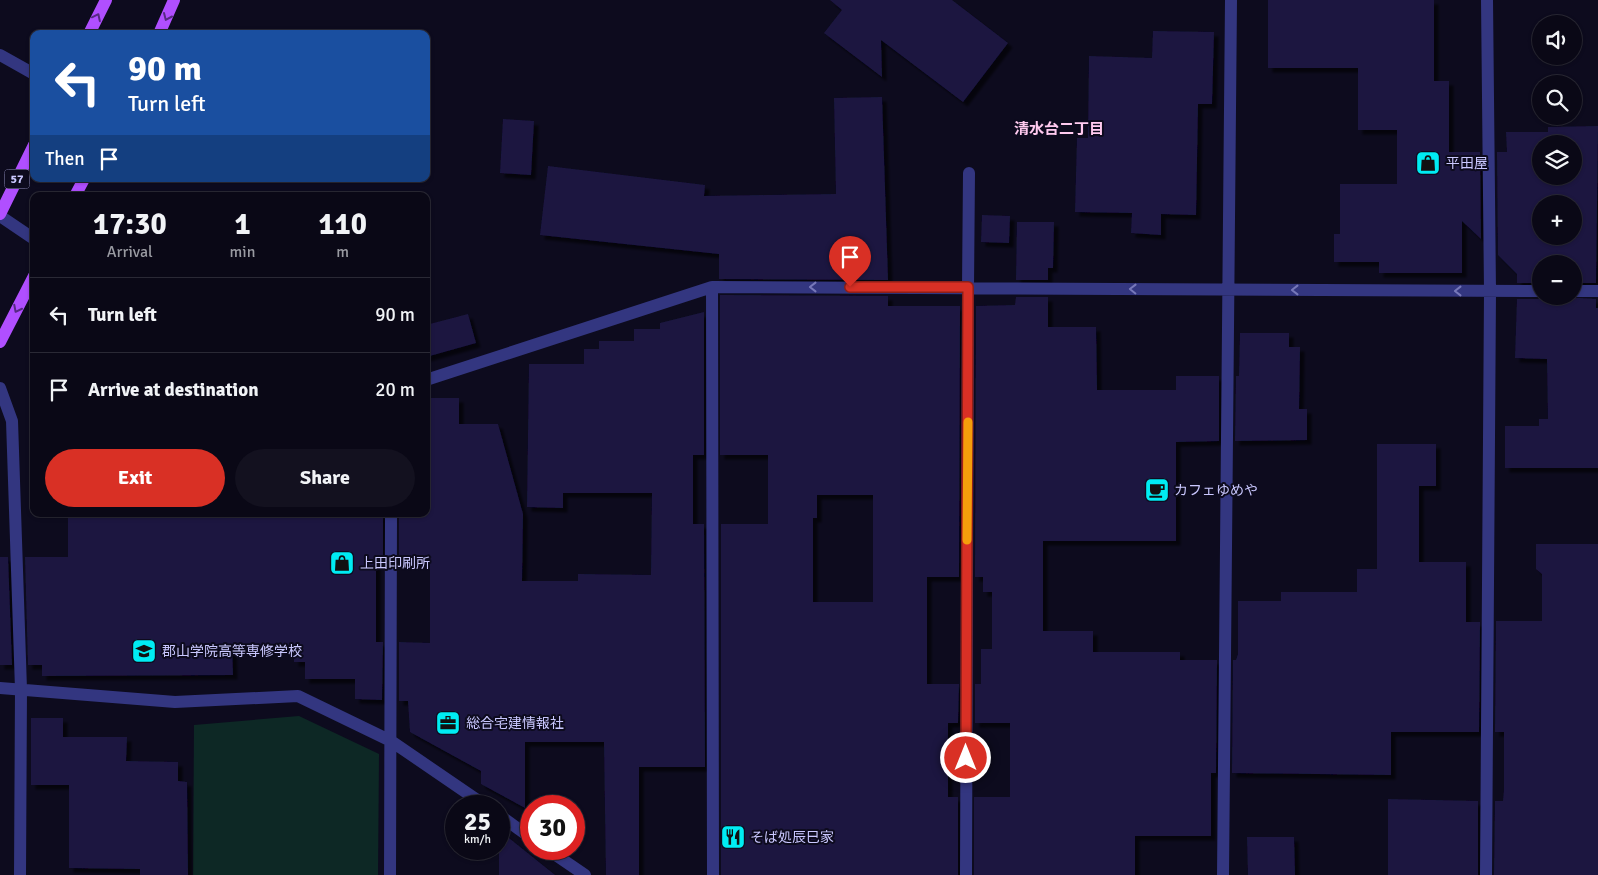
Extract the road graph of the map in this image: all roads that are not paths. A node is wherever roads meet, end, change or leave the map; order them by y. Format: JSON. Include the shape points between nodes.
{"nodes":[{"id":1,"x":106,"y":0,"type":"edge"},
{"id":2,"x":174,"y":0,"type":"edge"},
{"id":3,"x":1231,"y":0,"type":"edge"},
{"id":4,"x":1487,"y":0,"type":"edge"},
{"id":5,"x":91,"y":30,"type":"edge"},
{"id":6,"x":160,"y":30,"type":"edge"},
{"id":7,"x":0,"y":55,"type":"edge"},
{"id":8,"x":30,"y":72,"type":"edge"},
{"id":9,"x":30,"y":153,"type":"edge"},
{"id":10,"x":969,"y":173,"type":"dead end"},
{"id":11,"x":0,"y":215,"type":"edge"},
{"id":12,"x":30,"y":236,"type":"edge"},
{"id":13,"x":30,"y":284,"type":"edge"},
{"id":14,"x":712,"y":287,"type":"junction"},
{"id":15,"x":968,"y":287,"type":"junction"},
{"id":16,"x":1227,"y":290,"type":"junction"},
{"id":17,"x":1532,"y":291,"type":"edge"},
{"id":18,"x":1582,"y":291,"type":"edge"},
{"id":19,"x":1598,"y":291,"type":"edge"},
{"id":20,"x":1490,"y":292,"type":"junction"},
{"id":21,"x":0,"y":342,"type":"edge"},
{"id":22,"x":430,"y":379,"type":"edge"},
{"id":23,"x":0,"y":388,"type":"edge"},
{"id":24,"x":391,"y":517,"type":"edge"},
{"id":25,"x":0,"y":688,"type":"edge"},
{"id":26,"x":21,"y":689,"type":"junction"},
{"id":27,"x":391,"y":742,"type":"junction"},
{"id":28,"x":470,"y":795,"type":"edge"},
{"id":29,"x":563,"y":860,"type":"edge"},
{"id":30,"x":20,"y":875,"type":"edge"},
{"id":31,"x":390,"y":875,"type":"edge"},
{"id":32,"x":585,"y":875,"type":"edge"},
{"id":33,"x":713,"y":875,"type":"edge"},
{"id":34,"x":966,"y":875,"type":"edge"},
{"id":35,"x":1223,"y":875,"type":"edge"},
{"id":36,"x":1486,"y":875,"type":"edge"}],
"edges":[{"from":5,"to":1,"type":"main road","one_way":true},
{"from":2,"to":6,"type":"main road","one_way":true},
{"from":3,"to":16,"type":"street"},
{"from":4,"to":20,"type":"street"},
{"from":7,"to":8,"type":"street"},
{"from":9,"to":11,"type":"main road","number":"57"},
{"from":10,"to":15,"type":"street"},
{"from":11,"to":12,"type":"street"},
{"from":13,"to":21,"type":"main road","one_way":true},
{"from":15,"to":14,"type":"street","one_way":true},
{"from":14,"to":22,"type":"street"},
{"from":14,"to":33,"type":"street"},
{"from":16,"to":15,"type":"street","one_way":true},
{"from":15,"to":34,"type":"street"},
{"from":20,"to":16,"type":"street","one_way":true},
{"from":16,"to":35,"type":"street"},
{"from":17,"to":20,"type":"street"},
{"from":18,"to":19,"type":"street"},
{"from":20,"to":36,"type":"street"},
{"from":23,"to":26,"type":"street","via":[[12,421]]},
{"from":24,"to":27,"type":"street"},
{"from":25,"to":26,"type":"street"},
{"from":26,"to":27,"type":"street","via":[[175,702],[298,696]]},
{"from":26,"to":30,"type":"street"},
{"from":27,"to":28,"type":"street"},
{"from":27,"to":31,"type":"street"},
{"from":29,"to":32,"type":"street"}]}
